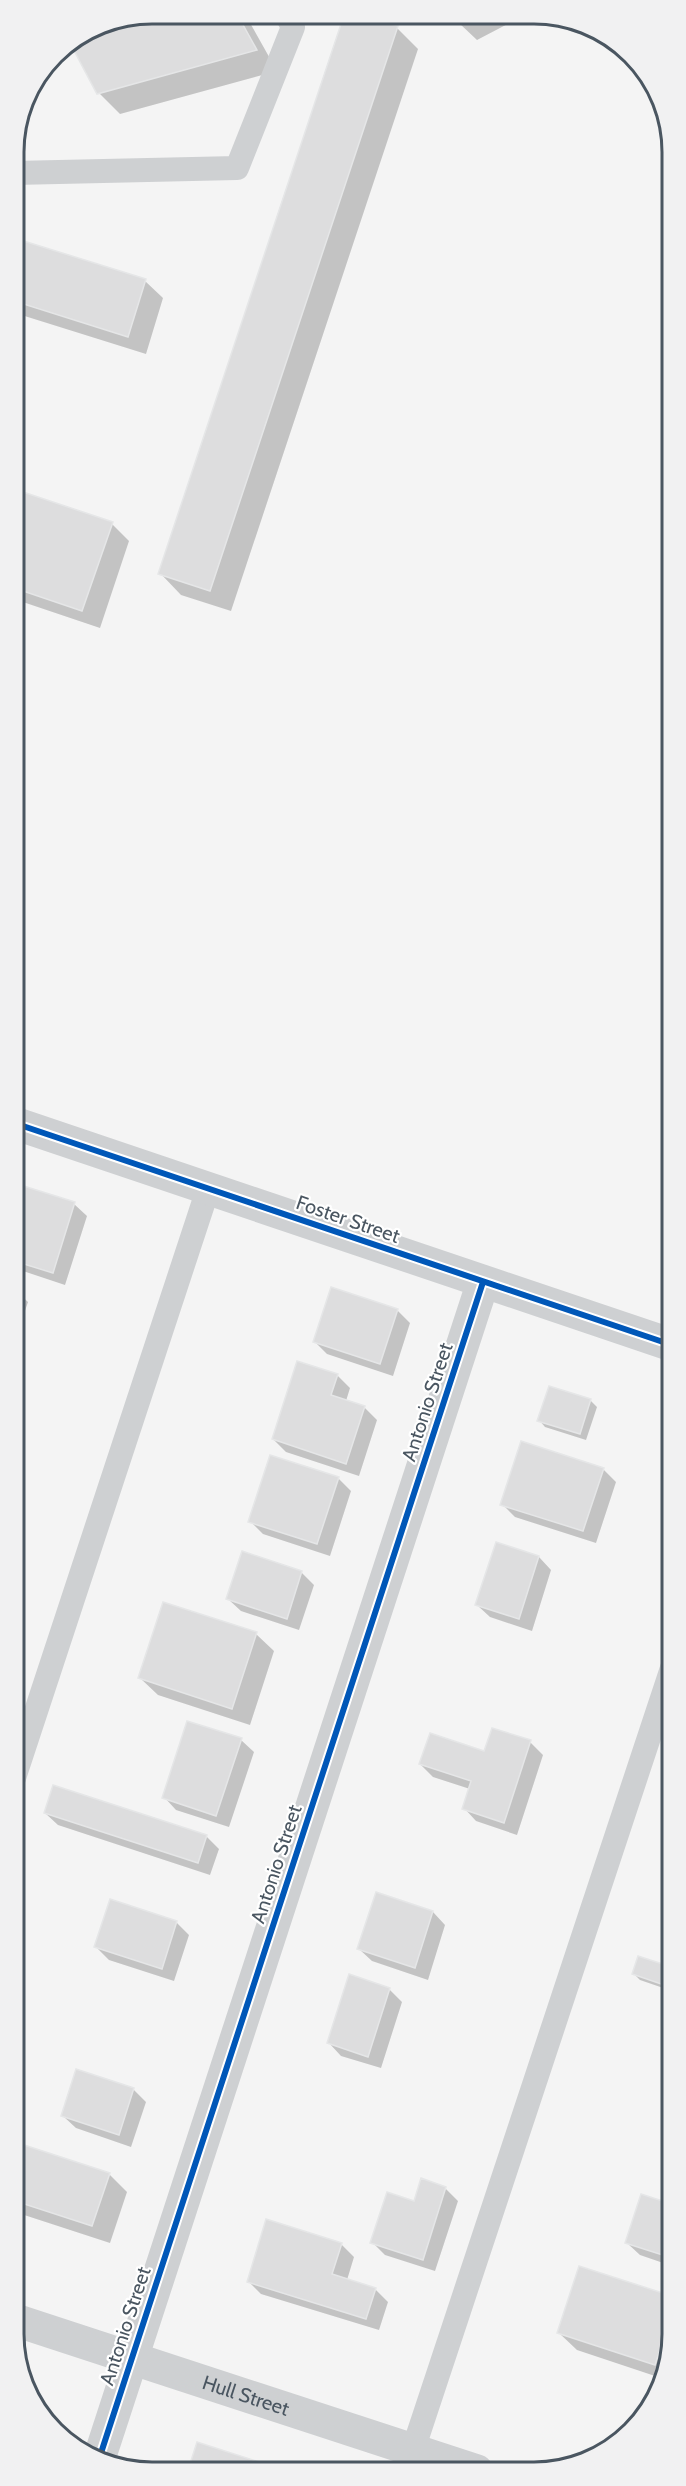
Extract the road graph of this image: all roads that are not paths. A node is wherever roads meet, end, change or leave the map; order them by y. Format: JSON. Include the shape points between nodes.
{"nodes":[{"id":1,"x":291,"y":24,"type":"edge"},
{"id":2,"x":24,"y":172,"type":"edge"},
{"id":3,"x":24,"y":1126,"type":"edge"},
{"id":4,"x":208,"y":1189,"type":"junction"},
{"id":5,"x":483,"y":1282,"type":"junction"},
{"id":6,"x":662,"y":1342,"type":"edge"},
{"id":7,"x":662,"y":1698,"type":"edge"},
{"id":8,"x":24,"y":1751,"type":"edge"},
{"id":9,"x":24,"y":2323,"type":"edge"},
{"id":10,"x":132,"y":2358,"type":"junction"},
{"id":11,"x":101,"y":2451,"type":"edge"},
{"id":12,"x":409,"y":2460,"type":"edge"}],
"edges":[{"from":1,"to":2,"type":"lane","via":[[237,168]]},
{"from":3,"to":4,"type":"street","name":"Foster Street"},
{"from":4,"to":5,"type":"street","name":"Foster Street"},
{"from":4,"to":8,"type":"lane"},
{"from":5,"to":6,"type":"street","name":"Foster Street"},
{"from":5,"to":10,"type":"street","name":"Antonio Street"},
{"from":7,"to":12,"type":"lane"},
{"from":9,"to":10,"type":"street","name":"Hull Street"},
{"from":10,"to":11,"type":"street","name":"Antonio Street"},
{"from":10,"to":12,"type":"street","name":"Hull Street"}]}
